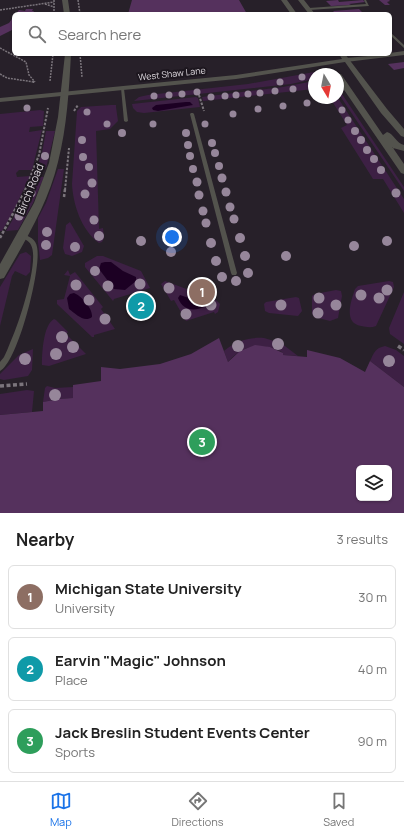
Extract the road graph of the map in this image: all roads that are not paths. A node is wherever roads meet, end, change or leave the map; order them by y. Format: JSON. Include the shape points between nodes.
{"nodes":[{"id":1,"x":65,"y":0,"type":"edge"},
{"id":2,"x":284,"y":0,"type":"edge"},
{"id":3,"x":301,"y":0,"type":"edge"},
{"id":4,"x":364,"y":0,"type":"edge"},
{"id":5,"x":67,"y":12,"type":"edge"},
{"id":6,"x":293,"y":12,"type":"edge"},
{"id":7,"x":310,"y":12,"type":"edge"},
{"id":8,"x":392,"y":35,"type":"edge"},
{"id":9,"x":404,"y":47,"type":"edge"},
{"id":10,"x":404,"y":53,"type":"edge"},
{"id":11,"x":392,"y":54,"type":"edge"},
{"id":12,"x":68,"y":56,"type":"edge"},
{"id":13,"x":323,"y":56,"type":"edge"},
{"id":14,"x":359,"y":56,"type":"edge"},
{"id":15,"x":344,"y":57,"type":"edge"},
{"id":16,"x":328,"y":63,"type":"junction"},
{"id":17,"x":332,"y":68,"type":"edge"},
{"id":18,"x":344,"y":85,"type":"joint"},
{"id":19,"x":122,"y":89,"type":"junction"},
{"id":20,"x":65,"y":94,"type":"junction"},
{"id":21,"x":0,"y":100,"type":"edge"},
{"id":22,"x":192,"y":114,"type":"dead end"},
{"id":23,"x":126,"y":121,"type":"dead end"},
{"id":24,"x":404,"y":134,"type":"edge"},
{"id":25,"x":404,"y":148,"type":"edge"},
{"id":26,"x":401,"y":164,"type":"edge"},
{"id":27,"x":404,"y":171,"type":"edge"},
{"id":28,"x":22,"y":236,"type":"junction"},
{"id":29,"x":234,"y":273,"type":"dead end"},
{"id":30,"x":0,"y":274,"type":"edge"},
{"id":31,"x":0,"y":368,"type":"edge"}],
"edges":[{"from":1,"to":5,"type":"street"},
{"from":2,"to":6,"type":"street"},
{"from":3,"to":7,"type":"street"},
{"from":4,"to":7,"type":"lane","via":[[368,5]]},
{"from":8,"to":9,"type":"lane"},
{"from":10,"to":11,"type":"street","name":"West Shaw Lane"},
{"from":12,"to":20,"type":"street"},
{"from":13,"to":16,"type":"street"},
{"from":14,"to":15,"type":"street","name":"West Shaw Lane"},
{"from":15,"to":16,"type":"street","name":"West Shaw Lane"},
{"from":15,"to":24,"type":"street"},
{"from":16,"to":17,"type":"street"},
{"from":16,"to":19,"type":"street","name":"West Shaw Lane"},
{"from":18,"to":25,"type":"street","via":[[360,96],[393,143]]},
{"from":18,"to":26,"type":"street"},
{"from":19,"to":20,"type":"street","name":"West Shaw Lane"},
{"from":19,"to":23,"type":"lane"},
{"from":20,"to":21,"type":"street","name":"West Shaw Lane"},
{"from":20,"to":28,"type":"street","name":"Birch Road","via":[[60,134],[49,178]]},
{"from":22,"to":29,"type":"lane"},
{"from":26,"to":27,"type":"street"},
{"from":28,"to":30,"type":"street","name":"Birch Road"},
{"from":28,"to":31,"type":"lane","via":[[32,241],[36,249],[34,273],[10,354]]}]}
